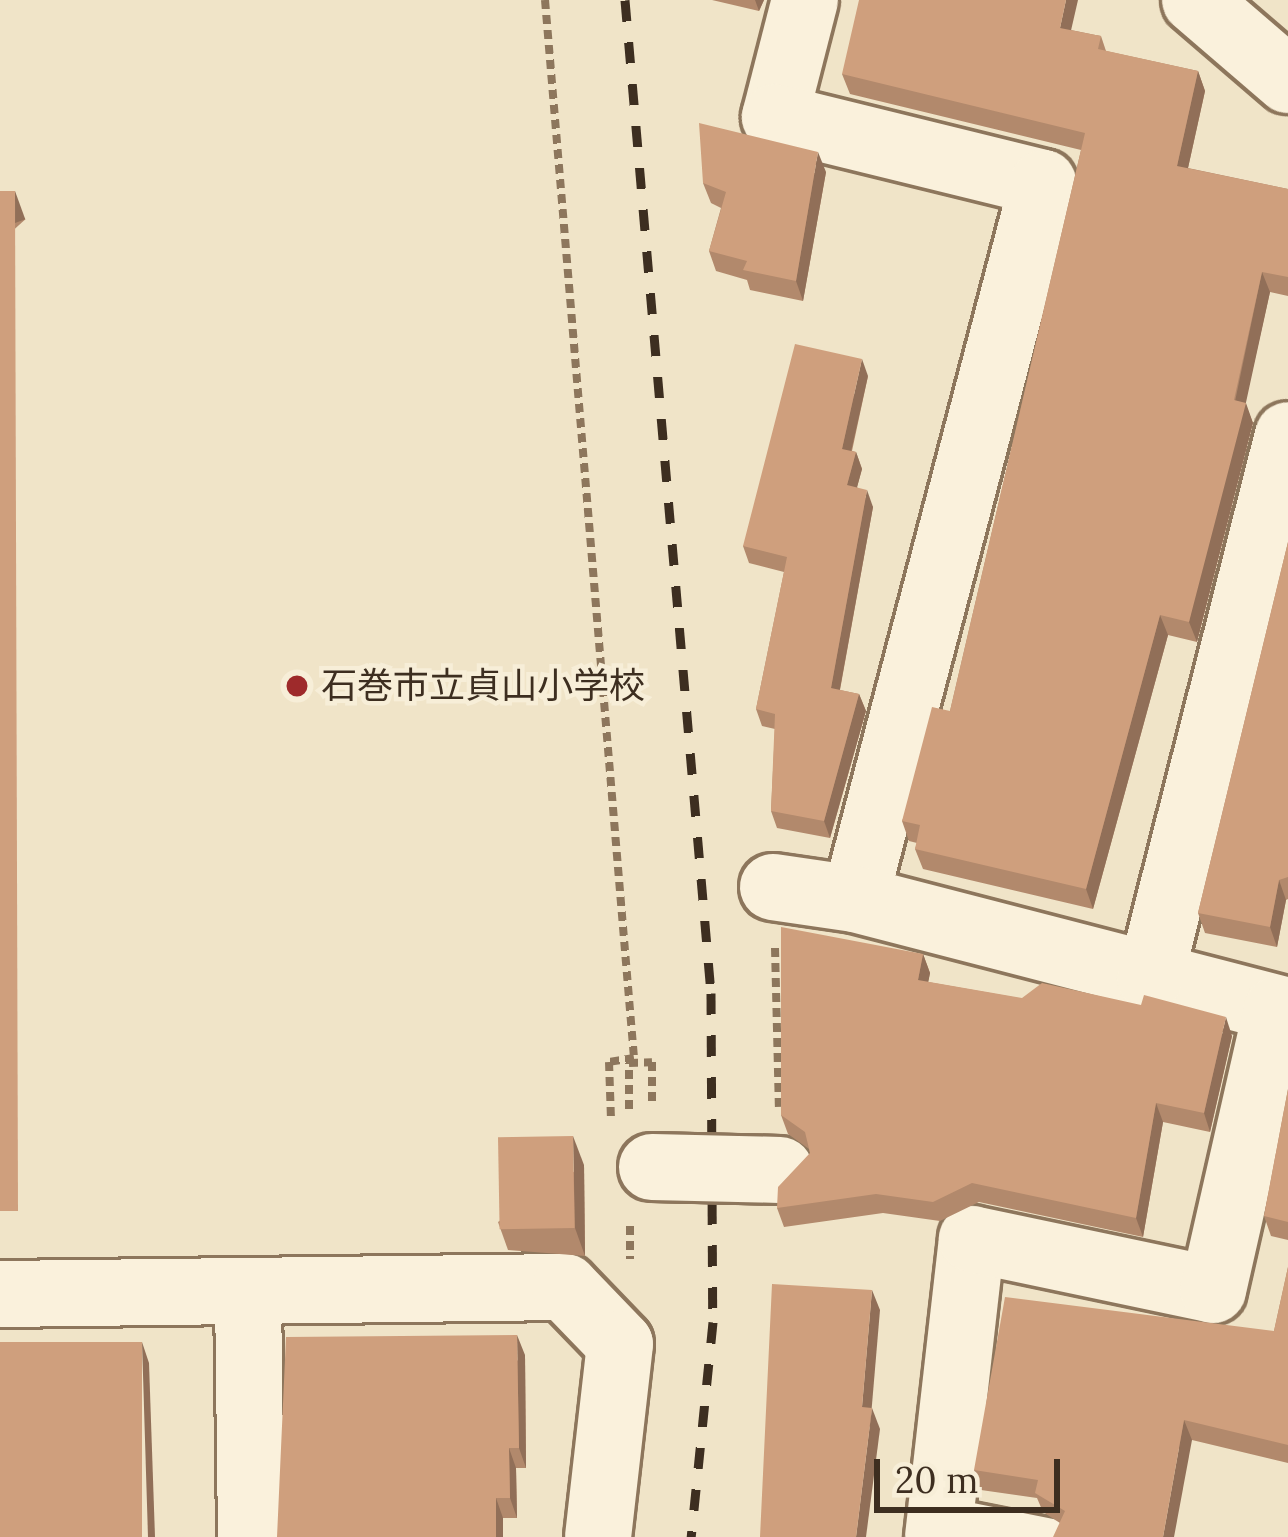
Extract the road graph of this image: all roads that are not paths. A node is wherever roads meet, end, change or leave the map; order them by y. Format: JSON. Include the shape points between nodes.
{"nodes":[{"id":1,"x":805,"y":0,"type":"edge"},
{"id":2,"x":1195,"y":0,"type":"edge"},
{"id":3,"x":1288,"y":80,"type":"edge"},
{"id":4,"x":1288,"y":435,"type":"edge"},
{"id":5,"x":773,"y":887,"type":"road end"},
{"id":6,"x":855,"y":899,"type":"junction"},
{"id":7,"x":1150,"y":978,"type":"junction"},
{"id":8,"x":1282,"y":1010,"type":"edge"},
{"id":9,"x":632,"y":1150,"type":"road end"},
{"id":10,"x":780,"y":1170,"type":"road end"},
{"id":11,"x":248,"y":1291,"type":"junction"},
{"id":12,"x":0,"y":1294,"type":"edge"},
{"id":13,"x":940,"y":1526,"type":"edge"},
{"id":14,"x":251,"y":1537,"type":"edge"},
{"id":15,"x":598,"y":1537,"type":"edge"},
{"id":16,"x":1051,"y":1537,"type":"edge"}],
"edges":[{"from":1,"to":6,"type":"street","via":[[775,117],[1043,183]]},
{"from":2,"to":3,"type":"street"},
{"from":4,"to":7,"type":"street"},
{"from":5,"to":6,"type":"street"},
{"from":6,"to":7,"type":"street"},
{"from":7,"to":8,"type":"street"},
{"from":8,"to":13,"type":"street","via":[[1214,1290],[972,1240]]},
{"from":9,"to":10,"type":"street","bridge":true},
{"from":11,"to":12,"type":"street"},
{"from":11,"to":14,"type":"street"},
{"from":11,"to":15,"type":"street","via":[[565,1288],[620,1344]]},
{"from":13,"to":16,"type":"lane"}]}
